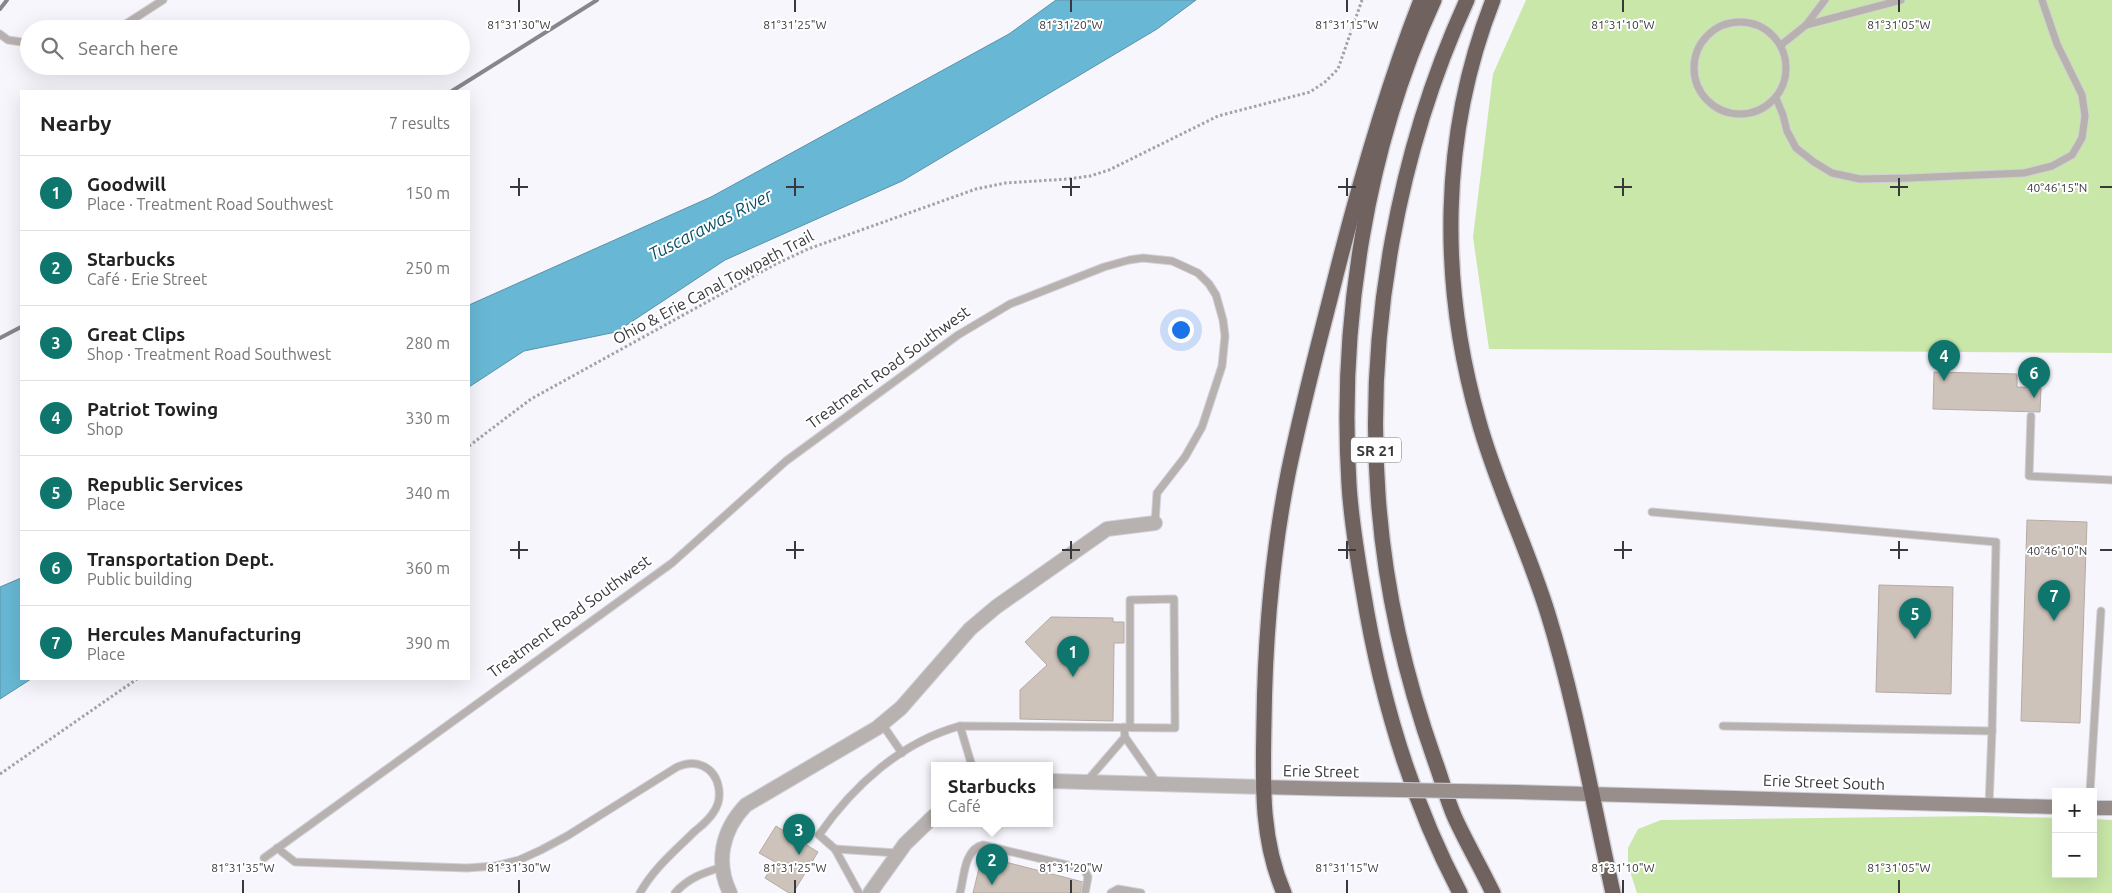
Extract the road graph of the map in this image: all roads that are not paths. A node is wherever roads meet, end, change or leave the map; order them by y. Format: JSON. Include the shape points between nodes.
{"nodes":[{"id":1,"x":163,"y":0,"type":"edge"},
{"id":2,"x":1421,"y":0,"type":"edge"},
{"id":3,"x":1434,"y":0,"type":"edge"},
{"id":4,"x":1467,"y":0,"type":"edge"},
{"id":5,"x":1493,"y":0,"type":"edge"},
{"id":6,"x":1825,"y":0,"type":"edge"},
{"id":7,"x":1901,"y":0,"type":"edge"},
{"id":8,"x":2042,"y":0,"type":"edge"},
{"id":9,"x":132,"y":20,"type":"edge"},
{"id":10,"x":1806,"y":25,"type":"junction"},
{"id":11,"x":0,"y":34,"type":"edge"},
{"id":12,"x":20,"y":42,"type":"edge"},
{"id":13,"x":1781,"y":44,"type":"junction"},
{"id":14,"x":1776,"y":98,"type":"junction"},
{"id":15,"x":2031,"y":416,"type":"dead end"},
{"id":16,"x":2112,"y":480,"type":"edge"},
{"id":17,"x":1652,"y":512,"type":"dead end"},
{"id":18,"x":1155,"y":523,"type":"joint"},
{"id":19,"x":2101,"y":611,"type":"dead end"},
{"id":20,"x":882,"y":724,"type":"junction"},
{"id":21,"x":960,"y":726,"type":"junction"},
{"id":22,"x":1722,"y":726,"type":"dead end"},
{"id":23,"x":1127,"y":727,"type":"junction"},
{"id":24,"x":1992,"y":731,"type":"junction"},
{"id":25,"x":1125,"y":738,"type":"junction"},
{"id":26,"x":902,"y":753,"type":"junction"},
{"id":27,"x":971,"y":762,"type":"edge"},
{"id":28,"x":1053,"y":780,"type":"edge"},
{"id":29,"x":1087,"y":781,"type":"junction"},
{"id":30,"x":1157,"y":783,"type":"junction"},
{"id":31,"x":1262,"y":787,"type":"junction"},
{"id":32,"x":2090,"y":788,"type":"edge"},
{"id":33,"x":1592,"y":794,"type":"junction"},
{"id":34,"x":1990,"y":805,"type":"junction"},
{"id":35,"x":2052,"y":807,"type":"edge"},
{"id":36,"x":2097,"y":808,"type":"edge"},
{"id":37,"x":2112,"y":808,"type":"edge"},
{"id":38,"x":931,"y":819,"type":"edge"},
{"id":39,"x":277,"y":848,"type":"junction"},
{"id":40,"x":835,"y":848,"type":"junction"},
{"id":41,"x":897,"y":853,"type":"junction"},
{"id":42,"x":264,"y":858,"type":"dead end"},
{"id":43,"x":722,"y":867,"type":"junction"},
{"id":44,"x":873,"y":891,"type":"edge"},
{"id":45,"x":640,"y":893,"type":"edge"},
{"id":46,"x":675,"y":893,"type":"edge"},
{"id":47,"x":730,"y":893,"type":"edge"},
{"id":48,"x":859,"y":893,"type":"edge"},
{"id":49,"x":960,"y":893,"type":"edge"},
{"id":50,"x":1085,"y":893,"type":"edge"},
{"id":51,"x":1111,"y":893,"type":"edge"},
{"id":52,"x":1141,"y":893,"type":"edge"},
{"id":53,"x":1284,"y":893,"type":"edge"},
{"id":54,"x":1460,"y":893,"type":"edge"},
{"id":55,"x":1493,"y":893,"type":"edge"},
{"id":56,"x":1613,"y":893,"type":"edge"}],
"edges":[{"from":1,"to":9,"type":"lane"},
{"from":2,"to":31,"type":"highway","via":[[1368,155],[1288,476],[1273,571],[1264,677]]},
{"from":3,"to":54,"type":"highway","number":"SR 21","via":[[1389,122],[1365,221],[1349,357],[1349,483],[1378,672],[1403,763],[1420,808]]},
{"from":4,"to":55,"type":"highway","number":"SR 21","via":[[1450,37],[1420,126],[1389,262],[1376,390],[1377,485],[1391,594],[1422,725],[1455,818]]},
{"from":5,"to":33,"type":"highway","via":[[1468,76],[1456,133],[1451,204],[1456,309],[1468,379],[1480,424],[1550,620]]},
{"from":6,"to":10,"type":"lane"},
{"from":7,"to":10,"type":"lane"},
{"from":8,"to":14,"type":"lane","via":[[2057,44],[2082,95],[2085,116],[2082,138],[2072,155],[2052,166],[2024,173],[1909,178],[1860,179],[1832,173],[1796,148]]},
{"from":10,"to":13,"type":"lane"},
{"from":11,"to":12,"type":"lane","via":[[8,40]]},
{"from":13,"to":14,"type":"lane","via":[[1787,72]]},
{"from":13,"to":14,"type":"lane","via":[[1771,32],[1757,24],[1742,21],[1726,23],[1712,30],[1701,42],[1693,72],[1697,87],[1706,100],[1733,114],[1749,114],[1764,109]]},
{"from":15,"to":16,"type":"lane","via":[[2029,476]]},
{"from":17,"to":24,"type":"lane","via":[[1996,542]]},
{"from":18,"to":20,"type":"street","name":"Treatment Road Southwest","via":[[1107,529],[996,606],[970,629],[901,708]]},
{"from":18,"to":39,"type":"lane","name":"Treatment Road Southwest","via":[[1157,492],[1185,457],[1202,427],[1222,366],[1225,336],[1216,296],[1198,273],[1172,262],[1143,258],[1104,267],[1010,304],[958,335],[786,462],[672,563]]},
{"from":19,"to":32,"type":"lane"},
{"from":20,"to":26,"type":"lane"},
{"from":20,"to":43,"type":"street","name":"Treatment Road Southwest","via":[[746,805],[736,816],[724,841]]},
{"from":21,"to":23,"type":"lane"},
{"from":21,"to":26,"type":"lane","via":[[938,732]]},
{"from":21,"to":27,"type":"lane"},
{"from":22,"to":24,"type":"lane"},
{"from":23,"to":23,"type":"lane","via":[[1175,728],[1174,599],[1130,600]]},
{"from":23,"to":25,"type":"lane"},
{"from":24,"to":34,"type":"lane"},
{"from":25,"to":29,"type":"lane"},
{"from":25,"to":30,"type":"lane"},
{"from":26,"to":40,"type":"lane","via":[[871,776],[836,810],[819,835]]},
{"from":28,"to":29,"type":"street","name":"Erie Street"},
{"from":29,"to":30,"type":"street","name":"Erie Street"},
{"from":30,"to":31,"type":"street","name":"Erie Street"},
{"from":31,"to":33,"type":"main road","name":"Erie Street","bridge":true},
{"from":31,"to":53,"type":"highway","via":[[1268,840]]},
{"from":33,"to":34,"type":"main road","name":"Erie Street South"},
{"from":33,"to":56,"type":"highway"},
{"from":34,"to":35,"type":"main road","name":"Erie Street South"},
{"from":36,"to":37,"type":"main road"},
{"from":38,"to":41,"type":"street"},
{"from":39,"to":42,"type":"lane","name":"Treatment Road Southwest"},
{"from":39,"to":45,"type":"lane","via":[[294,862],[467,868],[496,866],[518,860],[567,836],[677,767],[688,763],[704,766],[713,773],[717,782],[716,809],[662,863]]},
{"from":40,"to":41,"type":"lane"},
{"from":40,"to":48,"type":"lane"},
{"from":41,"to":44,"type":"street"},
{"from":43,"to":46,"type":"lane","via":[[684,882]]},
{"from":43,"to":47,"type":"street","name":"Treatment Road Southwest"},
{"from":49,"to":50,"type":"lane","via":[[969,855],[986,845],[1084,870],[1088,876]]},
{"from":51,"to":52,"type":"lane","via":[[1123,889]]}]}
